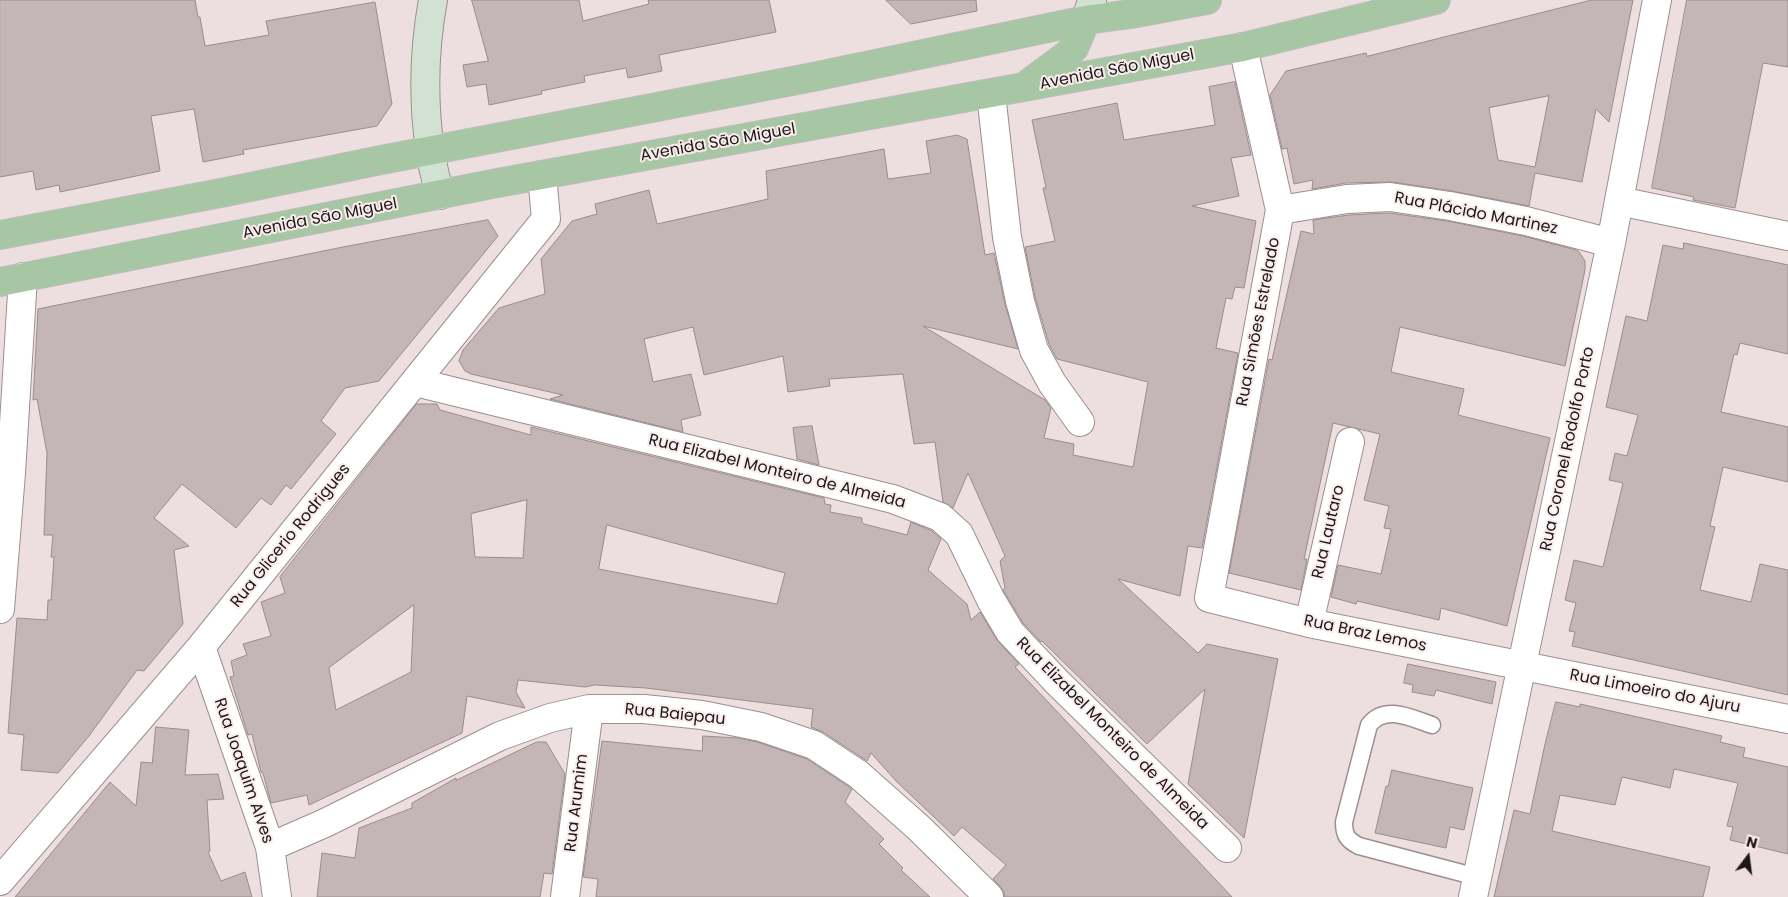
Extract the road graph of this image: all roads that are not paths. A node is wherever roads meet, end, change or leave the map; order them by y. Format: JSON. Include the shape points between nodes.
{"nodes":[{"id":1,"x":433,"y":0,"type":"edge"},
{"id":2,"x":1207,"y":0,"type":"edge"},
{"id":3,"x":1436,"y":0,"type":"edge"},
{"id":4,"x":1657,"y":0,"type":"edge"},
{"id":5,"x":1089,"y":10,"type":"edge"},
{"id":6,"x":1243,"y":47,"type":"junction"},
{"id":7,"x":1022,"y":88,"type":"junction"},
{"id":8,"x":991,"y":94,"type":"junction"},
{"id":9,"x":430,"y":150,"type":"junction"},
{"id":10,"x":542,"y":175,"type":"junction"},
{"id":11,"x":440,"y":195,"type":"junction"},
{"id":12,"x":1619,"y":201,"type":"junction"},
{"id":13,"x":1280,"y":210,"type":"junction"},
{"id":14,"x":0,"y":235,"type":"edge"},
{"id":15,"x":1788,"y":236,"type":"edge"},
{"id":16,"x":1611,"y":243,"type":"junction"},
{"id":17,"x":11,"y":279,"type":"edge"},
{"id":18,"x":415,"y":382,"type":"junction"},
{"id":19,"x":1080,"y":422,"type":"dead end"},
{"id":20,"x":1350,"y":442,"type":"dead end"},
{"id":21,"x":1208,"y":598,"type":"joint"},
{"id":22,"x":0,"y":609,"type":"edge"},
{"id":23,"x":1309,"y":623,"type":"junction"},
{"id":24,"x":201,"y":647,"type":"junction"},
{"id":25,"x":1522,"y":666,"type":"junction"},
{"id":26,"x":589,"y":709,"type":"junction"},
{"id":27,"x":1788,"y":719,"type":"edge"},
{"id":28,"x":1432,"y":725,"type":"dead end"},
{"id":29,"x":270,"y":847,"type":"junction"},
{"id":30,"x":1227,"y":848,"type":"dead end"},
{"id":31,"x":0,"y":881,"type":"edge"},
{"id":32,"x":1475,"y":887,"type":"edge"},
{"id":33,"x":277,"y":897,"type":"edge"},
{"id":34,"x":565,"y":897,"type":"edge"},
{"id":35,"x":989,"y":897,"type":"edge"}],
"edges":[{"from":1,"to":9,"type":"main road","via":[[426,61]]},
{"from":2,"to":5,"type":"main road","via":[[1131,14]]},
{"from":3,"to":6,"type":"main road","name":"Avenida São Miguel"},
{"from":4,"to":12,"type":"street","name":"Rua Coronel Rodolfo Porto"},
{"from":5,"to":7,"type":"main road","via":[[1074,48]]},
{"from":5,"to":9,"type":"main road","via":[[813,77]]},
{"from":6,"to":7,"type":"main road","name":"Avenida São Miguel"},
{"from":6,"to":13,"type":"street","name":"Rua Simões Estrelado"},
{"from":7,"to":8,"type":"main road","name":"Avenida São Miguel"},
{"from":8,"to":10,"type":"main road","name":"Avenida São Miguel"},
{"from":8,"to":19,"type":"street","via":[[1007,237],[1020,301],[1034,350],[1052,383]]},
{"from":9,"to":11,"type":"main road"},
{"from":9,"to":14,"type":"main road"},
{"from":10,"to":11,"type":"main road","name":"Avenida São Miguel"},
{"from":10,"to":18,"type":"street","name":"Rua Glicerio Rodrigues","via":[[546,219]]},
{"from":11,"to":17,"type":"main road","name":"Avenida São Miguel"},
{"from":12,"to":15,"type":"street"},
{"from":12,"to":16,"type":"street","name":"Rua Coronel Rodolfo Porto"},
{"from":13,"to":16,"type":"street","name":"Rua Plácido Martinez","via":[[1347,199],[1390,197],[1526,221]]},
{"from":13,"to":21,"type":"street","name":"Rua Simões Estrelado"},
{"from":16,"to":25,"type":"street","name":"Rua Coronel Rodolfo Porto"},
{"from":17,"to":22,"type":"street","via":[[11,473]]},
{"from":18,"to":24,"type":"street","name":"Rua Glicerio Rodrigues"},
{"from":18,"to":30,"type":"street","name":"Rua Elizabel Monteiro de Almeida","via":[[893,500],[940,518],[959,534],[990,600],[1010,632]]},
{"from":20,"to":23,"type":"street","name":"Rua Lautaro"},
{"from":21,"to":23,"type":"street","name":"Rua Braz Lemos"},
{"from":23,"to":25,"type":"street","name":"Rua Braz Lemos"},
{"from":24,"to":29,"type":"street","name":"Rua Joaquim Alves"},
{"from":24,"to":31,"type":"street","name":"Rua Glicerio Rodrigues"},
{"from":25,"to":27,"type":"street","name":"Rua Limoeiro do Ajuru"},
{"from":25,"to":32,"type":"street","name":"Rua Coronel Rodolfo Porto"},
{"from":26,"to":29,"type":"street","name":"Rua Baiepau","via":[[550,718],[500,736]]},
{"from":26,"to":34,"type":"street","name":"Rua Arumim"},
{"from":26,"to":35,"type":"street","name":"Rua Baiepau","via":[[644,708],[702,715],[761,727],[814,745],[858,774]]},
{"from":28,"to":32,"type":"lane","via":[[1394,713],[1375,717],[1369,725],[1344,832],[1359,846]]},
{"from":29,"to":33,"type":"street","name":"Rua Joaquim Alves"}]}
